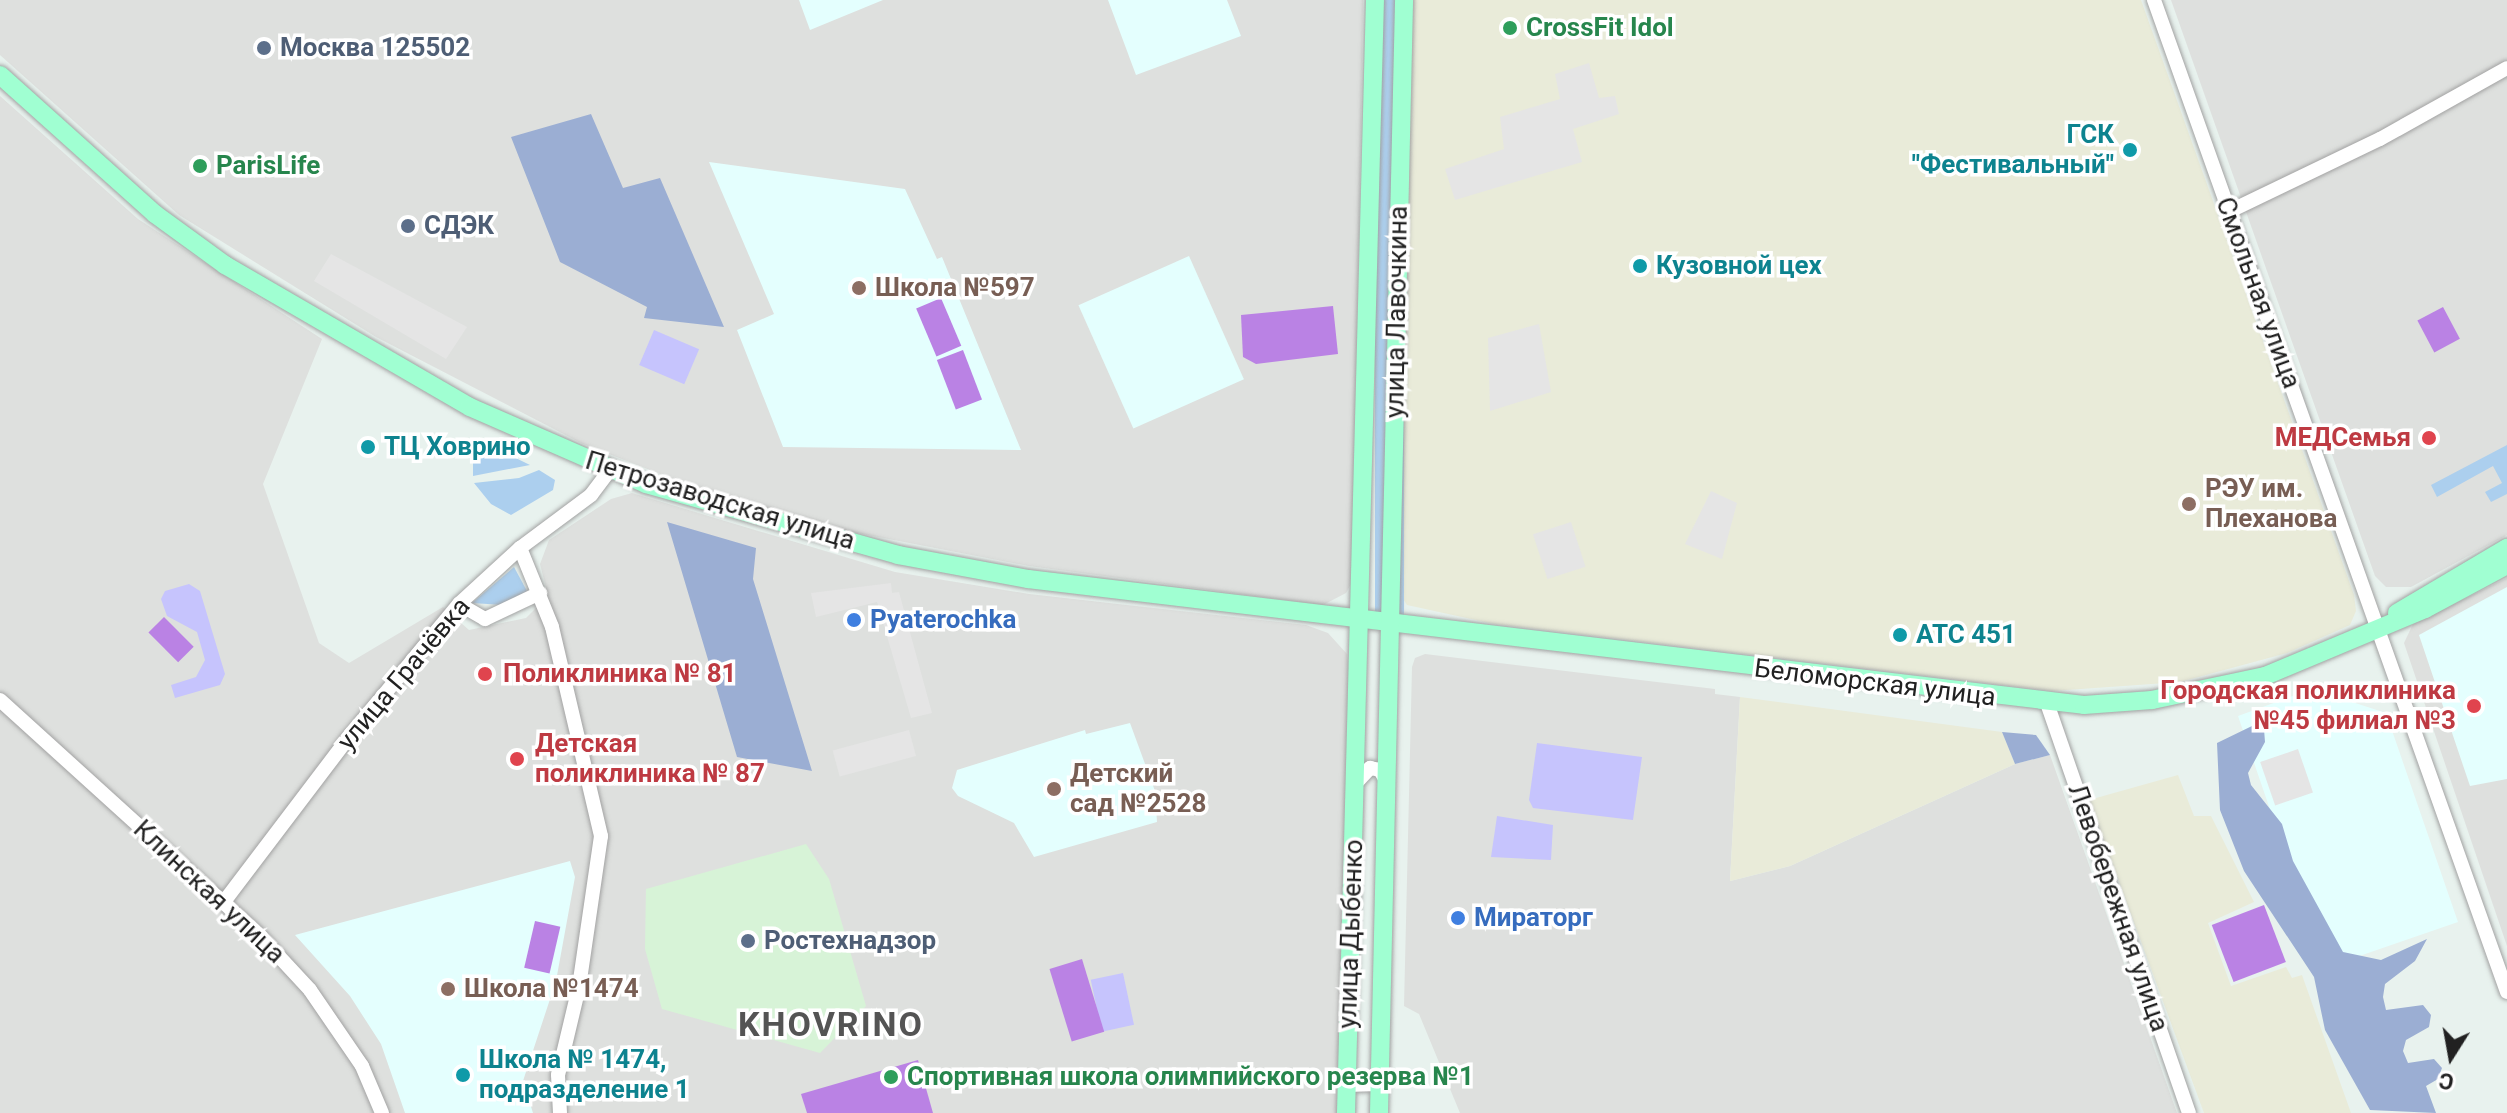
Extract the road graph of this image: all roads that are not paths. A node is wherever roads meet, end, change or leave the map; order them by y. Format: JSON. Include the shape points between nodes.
{"nodes":[{"id":1,"x":1375,"y":0,"type":"edge"},
{"id":2,"x":1404,"y":0,"type":"edge"},
{"id":3,"x":2154,"y":0,"type":"edge"},
{"id":4,"x":2507,"y":68,"type":"edge"},
{"id":5,"x":0,"y":75,"type":"edge"},
{"id":6,"x":2228,"y":212,"type":"junction"},
{"id":7,"x":610,"y":470,"type":"junction"},
{"id":8,"x":520,"y":548,"type":"junction"},
{"id":9,"x":2507,"y":548,"type":"edge"},
{"id":10,"x":2507,"y":565,"type":"edge"},
{"id":11,"x":540,"y":593,"type":"junction"},
{"id":12,"x":459,"y":604,"type":"junction"},
{"id":13,"x":1361,"y":621,"type":"junction"},
{"id":14,"x":1392,"y":624,"type":"junction"},
{"id":15,"x":2379,"y":626,"type":"junction"},
{"id":16,"x":0,"y":700,"type":"edge"},
{"id":17,"x":2047,"y":703,"type":"junction"},
{"id":18,"x":1356,"y":783,"type":"junction"},
{"id":19,"x":1388,"y":784,"type":"junction"},
{"id":20,"x":223,"y":903,"type":"junction"},
{"id":21,"x":2506,"y":986,"type":"edge"},
{"id":22,"x":1379,"y":1084,"type":"junction"},
{"id":23,"x":1347,"y":1085,"type":"junction"},
{"id":24,"x":382,"y":1113,"type":"edge"},
{"id":25,"x":560,"y":1113,"type":"edge"},
{"id":26,"x":1346,"y":1113,"type":"edge"},
{"id":27,"x":1379,"y":1113,"type":"edge"},
{"id":28,"x":2189,"y":1113,"type":"edge"}],
"edges":[{"from":1,"to":13,"type":"main road","name":"улица Лавочкина"},
{"from":2,"to":14,"type":"main road","name":"улица Лавочкина"},
{"from":3,"to":6,"type":"street","name":"Смольная улица"},
{"from":4,"to":6,"type":"street","via":[[2368,145]]},
{"from":5,"to":7,"type":"main road","name":"Петрозаводская улица","via":[[155,214],[225,265],[470,407]]},
{"from":6,"to":15,"type":"street","name":"Смольная улица"},
{"from":7,"to":8,"type":"street","name":"улица Грачёвка","via":[[591,495]]},
{"from":7,"to":13,"type":"main road","name":"Петрозаводская улица","via":[[898,555],[1028,579]]},
{"from":8,"to":11,"type":"street"},
{"from":8,"to":12,"type":"street","name":"улица Грачёвка"},
{"from":9,"to":15,"type":"main road","name":"Беломорская улица"},
{"from":10,"to":15,"type":"main road","name":"Беломорская улица","via":[[2425,609]]},
{"from":11,"to":12,"type":"street","via":[[485,619]]},
{"from":11,"to":25,"type":"street","via":[[601,836],[579,987],[558,1075]]},
{"from":12,"to":20,"type":"street","name":"улица Грачёвка"},
{"from":13,"to":14,"type":"main road","name":"Беломорская улица"},
{"from":13,"to":18,"type":"main road","name":"улица Дыбенко"},
{"from":14,"to":17,"type":"main road","name":"Беломорская улица"},
{"from":14,"to":19,"type":"main road","name":"улица Дыбенко"},
{"from":15,"to":17,"type":"main road","name":"Беломорская улица","via":[[2290,667],[2237,683],[2152,700]]},
{"from":15,"to":21,"type":"street","name":"Смольная улица"},
{"from":16,"to":20,"type":"street","name":"Клинская улица"},
{"from":17,"to":28,"type":"street","name":"Левобережная улица"},
{"from":18,"to":19,"type":"street","via":[[1365,769],[1375,768]]},
{"from":18,"to":23,"type":"main road","name":"улица Дыбенко"},
{"from":19,"to":22,"type":"main road","name":"улица Дыбенко"},
{"from":20,"to":24,"type":"street","name":"Клинская улица","via":[[310,990],[339,1027]]},
{"from":22,"to":23,"type":"street"},
{"from":22,"to":27,"type":"main road","name":"улица Дыбенко"},
{"from":23,"to":26,"type":"main road","name":"улица Дыбенко"}]}
